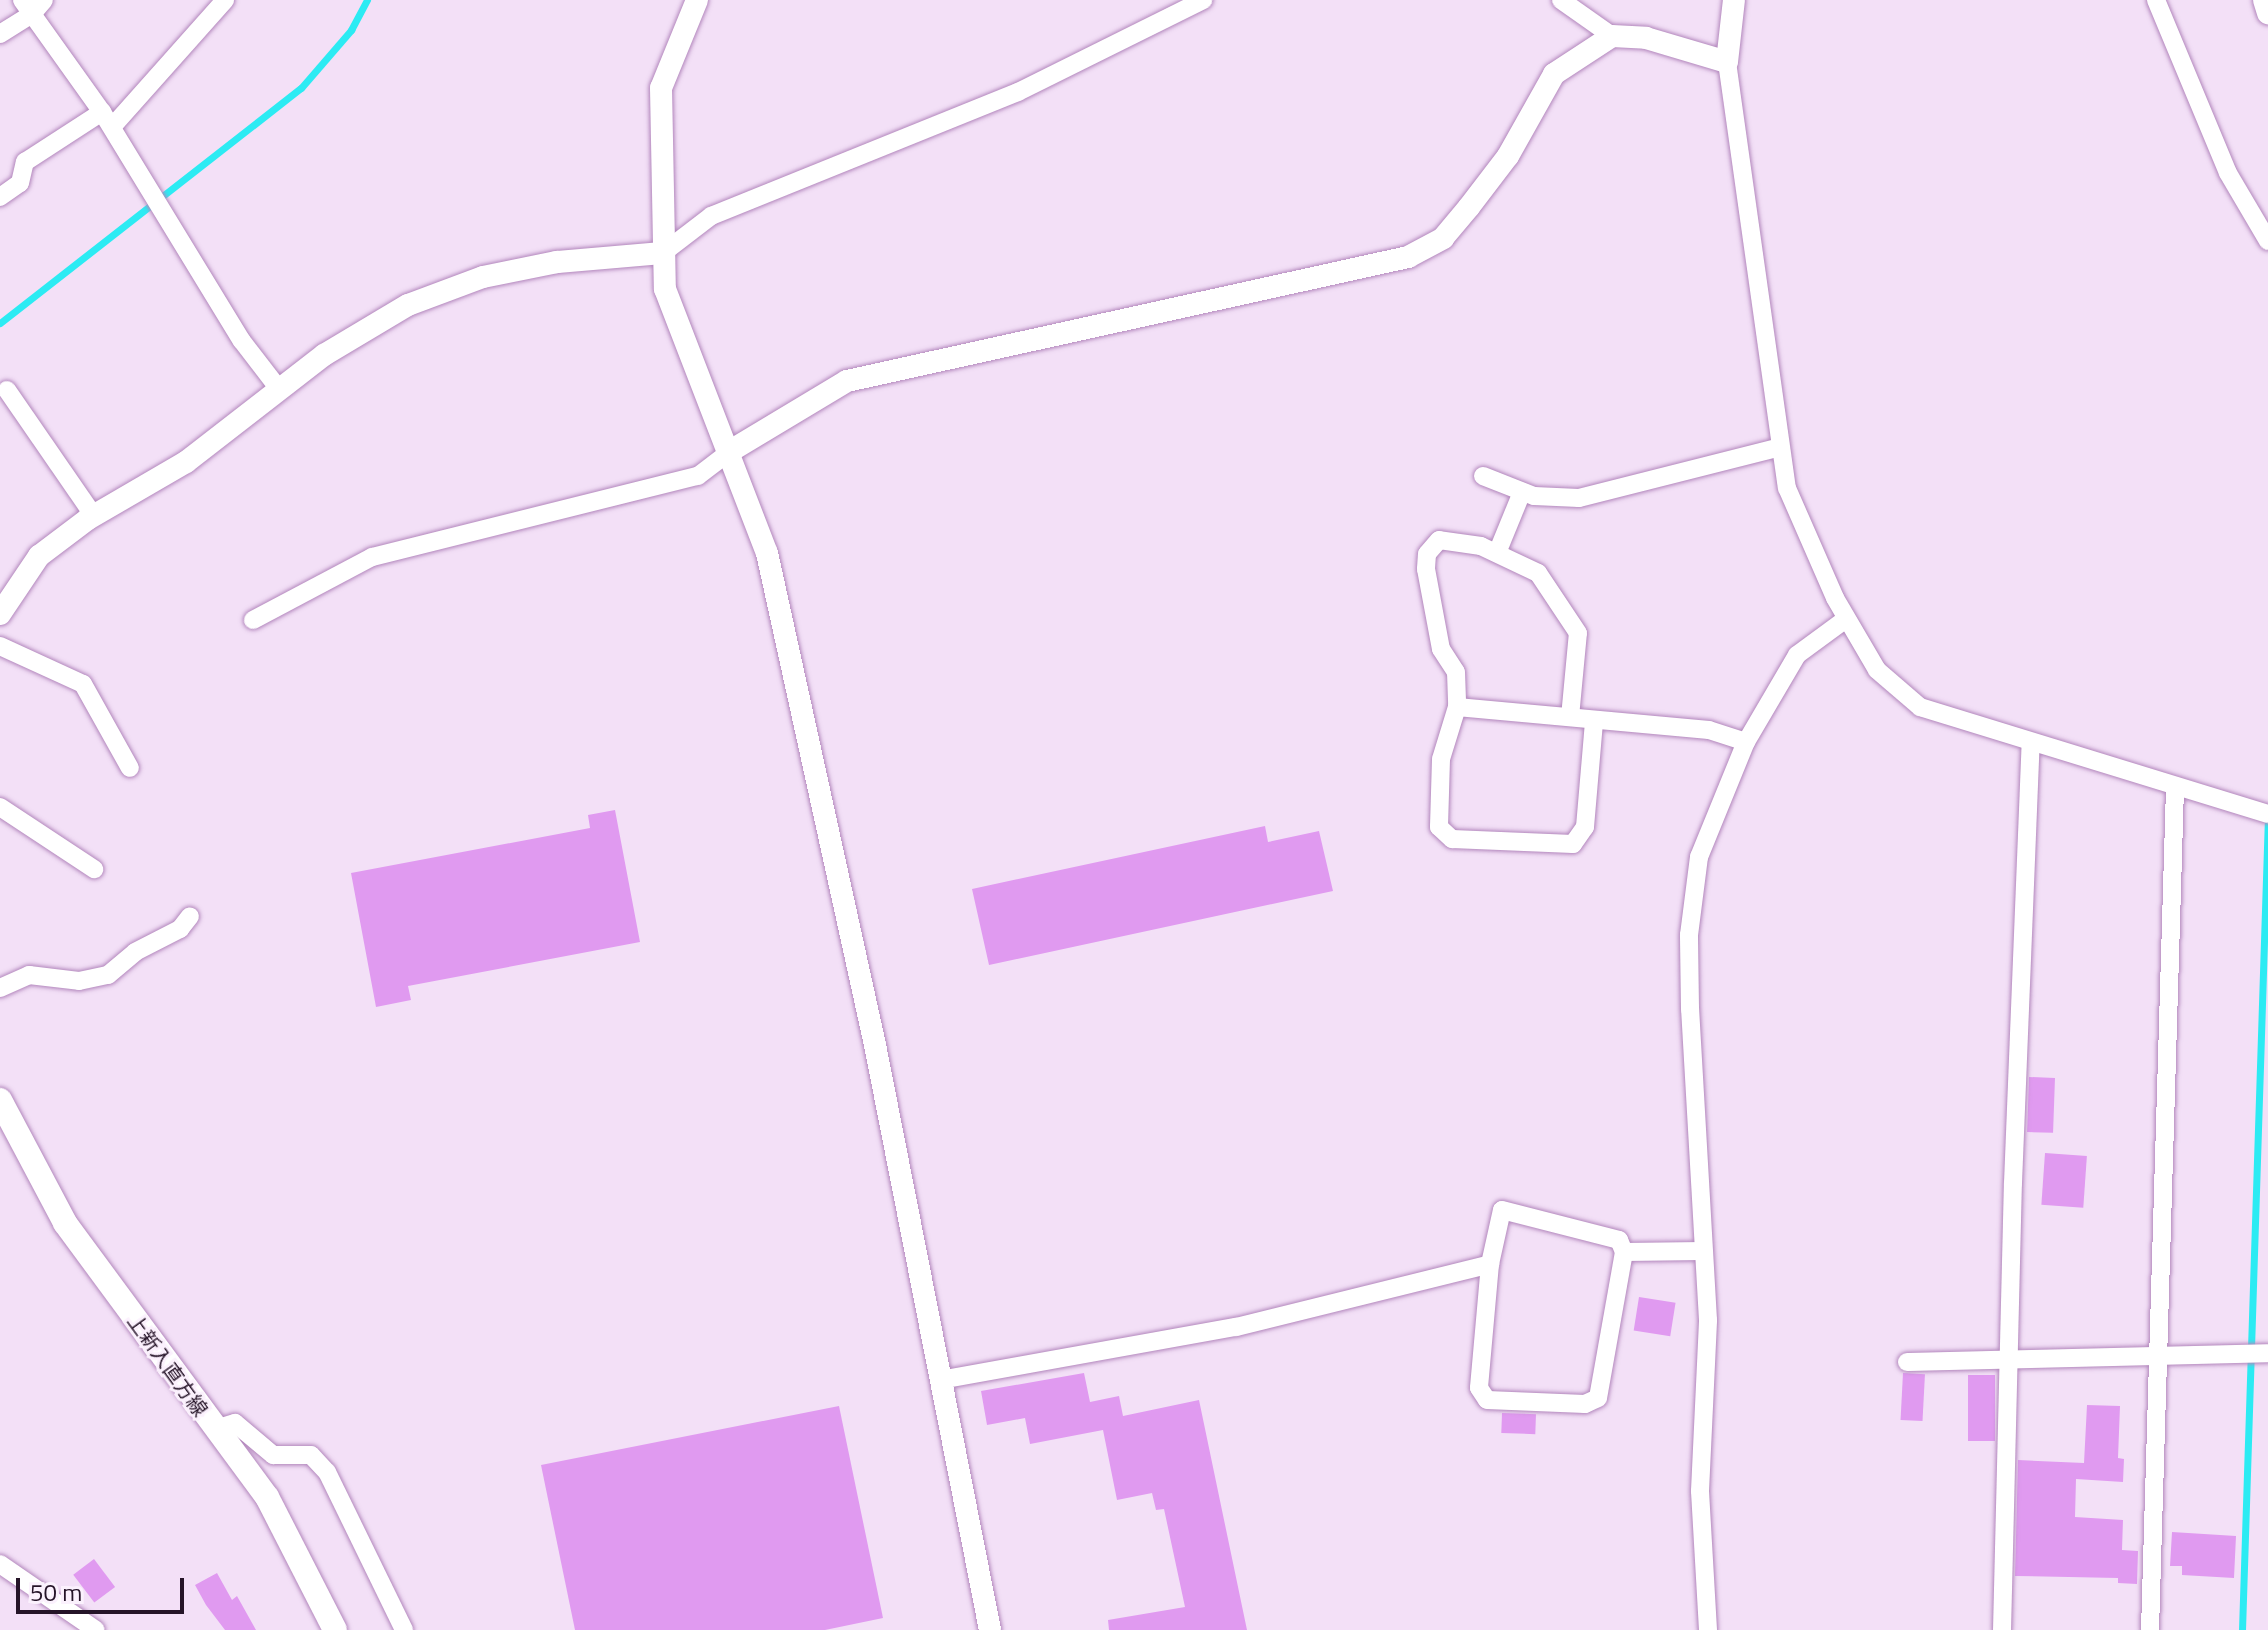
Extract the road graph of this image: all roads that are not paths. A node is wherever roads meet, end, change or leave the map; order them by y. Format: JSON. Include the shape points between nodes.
{"nodes":[{"id":1,"x":225,"y":0,"type":"edge"},
{"id":2,"x":697,"y":0,"type":"edge"},
{"id":3,"x":1203,"y":0,"type":"edge"},
{"id":4,"x":1561,"y":0,"type":"edge"},
{"id":5,"x":1734,"y":0,"type":"edge"},
{"id":6,"x":2156,"y":0,"type":"edge"},
{"id":7,"x":2264,"y":0,"type":"edge"},
{"id":8,"x":33,"y":5,"type":"edge"},
{"id":9,"x":2268,"y":13,"type":"edge"},
{"id":10,"x":0,"y":34,"type":"edge"},
{"id":11,"x":1612,"y":36,"type":"junction"},
{"id":12,"x":1727,"y":62,"type":"junction"},
{"id":13,"x":107,"y":120,"type":"junction"},
{"id":14,"x":0,"y":197,"type":"edge"},
{"id":15,"x":2268,"y":241,"type":"edge"},
{"id":16,"x":663,"y":253,"type":"junction"},
{"id":17,"x":279,"y":389,"type":"junction"},
{"id":18,"x":7,"y":390,"type":"dead end"},
{"id":19,"x":1780,"y":447,"type":"junction"},
{"id":20,"x":732,"y":450,"type":"junction"},
{"id":21,"x":1483,"y":476,"type":"dead end"},
{"id":22,"x":1522,"y":492,"type":"junction"},
{"id":23,"x":94,"y":516,"type":"junction"},
{"id":24,"x":1497,"y":553,"type":"junction"},
{"id":25,"x":1,"y":606,"type":"edge"},
{"id":26,"x":1846,"y":619,"type":"junction"},
{"id":27,"x":253,"y":620,"type":"dead end"},
{"id":28,"x":0,"y":646,"type":"edge"},
{"id":29,"x":1457,"y":707,"type":"junction"},
{"id":30,"x":1570,"y":717,"type":"junction"},
{"id":31,"x":1594,"y":721,"type":"junction"},
{"id":32,"x":1746,"y":742,"type":"junction"},
{"id":33,"x":2031,"y":743,"type":"junction"},
{"id":34,"x":130,"y":768,"type":"dead end"},
{"id":35,"x":2175,"y":786,"type":"junction"},
{"id":36,"x":0,"y":807,"type":"edge"},
{"id":37,"x":2268,"y":814,"type":"edge"},
{"id":38,"x":94,"y":869,"type":"dead end"},
{"id":39,"x":190,"y":916,"type":"dead end"},
{"id":40,"x":0,"y":988,"type":"edge"},
{"id":41,"x":1,"y":1110,"type":"edge"},
{"id":42,"x":1703,"y":1251,"type":"junction"},
{"id":43,"x":1624,"y":1252,"type":"junction"},
{"id":44,"x":1490,"y":1264,"type":"junction"},
{"id":45,"x":2268,"y":1353,"type":"edge"},
{"id":46,"x":2158,"y":1355,"type":"junction"},
{"id":47,"x":1907,"y":1362,"type":"dead end"},
{"id":48,"x":2010,"y":1362,"type":"junction"},
{"id":49,"x":940,"y":1380,"type":"junction"},
{"id":50,"x":215,"y":1429,"type":"junction"},
{"id":51,"x":0,"y":1564,"type":"edge"},
{"id":52,"x":96,"y":1630,"type":"edge"},
{"id":53,"x":335,"y":1630,"type":"edge"},
{"id":54,"x":404,"y":1630,"type":"edge"},
{"id":55,"x":990,"y":1630,"type":"edge"},
{"id":56,"x":1708,"y":1630,"type":"edge"},
{"id":57,"x":2002,"y":1630,"type":"edge"},
{"id":58,"x":2150,"y":1630,"type":"edge"}],
"edges":[{"from":1,"to":13,"type":"street"},
{"from":2,"to":16,"type":"street","via":[[661,88]]},
{"from":3,"to":16,"type":"street","via":[[1018,92],[711,216]]},
{"from":4,"to":11,"type":"street"},
{"from":5,"to":12,"type":"street"},
{"from":6,"to":15,"type":"street","via":[[2228,173]]},
{"from":7,"to":9,"type":"street"},
{"from":8,"to":10,"type":"street"},
{"from":8,"to":13,"type":"street"},
{"from":11,"to":12,"type":"street","via":[[1646,38]]},
{"from":11,"to":20,"type":"street","via":[[1554,74],[1508,156],[1469,207],[1443,238],[1408,257],[847,381]]},
{"from":12,"to":19,"type":"street"},
{"from":13,"to":14,"type":"street","via":[[25,162],[20,183]]},
{"from":13,"to":17,"type":"street","via":[[242,341]]},
{"from":16,"to":17,"type":"street","via":[[557,262],[483,277],[408,305]]},
{"from":16,"to":20,"type":"street","via":[[665,289],[676,324]]},
{"from":17,"to":23,"type":"street","via":[[186,462]]},
{"from":18,"to":23,"type":"street"},
{"from":19,"to":22,"type":"street","via":[[1579,498]]},
{"from":19,"to":26,"type":"street","via":[[1787,488]]},
{"from":20,"to":27,"type":"street","via":[[698,476],[372,557]]},
{"from":20,"to":49,"type":"street","via":[[767,553],[801,698]]},
{"from":21,"to":22,"type":"street"},
{"from":22,"to":24,"type":"street"},
{"from":23,"to":25,"type":"street","via":[[39,556]]},
{"from":24,"to":29,"type":"street","via":[[1439,540],[1427,554],[1436,630],[1456,672]]},
{"from":24,"to":30,"type":"street","via":[[1538,573],[1578,633]]},
{"from":26,"to":32,"type":"street","via":[[1797,655]]},
{"from":26,"to":33,"type":"street","via":[[1877,670],[1920,707]]},
{"from":28,"to":34,"type":"street","via":[[83,684]]},
{"from":29,"to":30,"type":"street"},
{"from":29,"to":31,"type":"street","via":[[1441,759],[1439,827],[1452,839],[1573,844],[1585,827]]},
{"from":30,"to":31,"type":"street"},
{"from":31,"to":32,"type":"street","via":[[1709,730]]},
{"from":32,"to":42,"type":"street","via":[[1699,857],[1689,935]]},
{"from":33,"to":35,"type":"street"},
{"from":33,"to":48,"type":"street"},
{"from":35,"to":37,"type":"street"},
{"from":35,"to":46,"type":"street"},
{"from":36,"to":38,"type":"street"},
{"from":39,"to":40,"type":"street","via":[[180,929],[135,952],[108,975],[79,981],[29,975]]},
{"from":41,"to":50,"type":"main road","name":"上新入直方線","via":[[65,1223]]},
{"from":42,"to":43,"type":"street"},
{"from":42,"to":56,"type":"street","via":[[1708,1320],[1700,1491]]},
{"from":43,"to":44,"type":"street","via":[[1619,1240],[1502,1210]]},
{"from":43,"to":44,"type":"street","via":[[1598,1398],[1585,1404],[1487,1400],[1479,1388]]},
{"from":44,"to":49,"type":"street","via":[[1236,1327]]},
{"from":45,"to":46,"type":"street"},
{"from":46,"to":48,"type":"street"},
{"from":46,"to":58,"type":"street"},
{"from":47,"to":48,"type":"street"},
{"from":48,"to":57,"type":"street"},
{"from":49,"to":55,"type":"street"},
{"from":50,"to":53,"type":"main road","name":"上新入直方線","via":[[267,1497]]},
{"from":50,"to":54,"type":"street","via":[[235,1423],[273,1455],[311,1455],[327,1472]]},
{"from":51,"to":52,"type":"street"}]}
